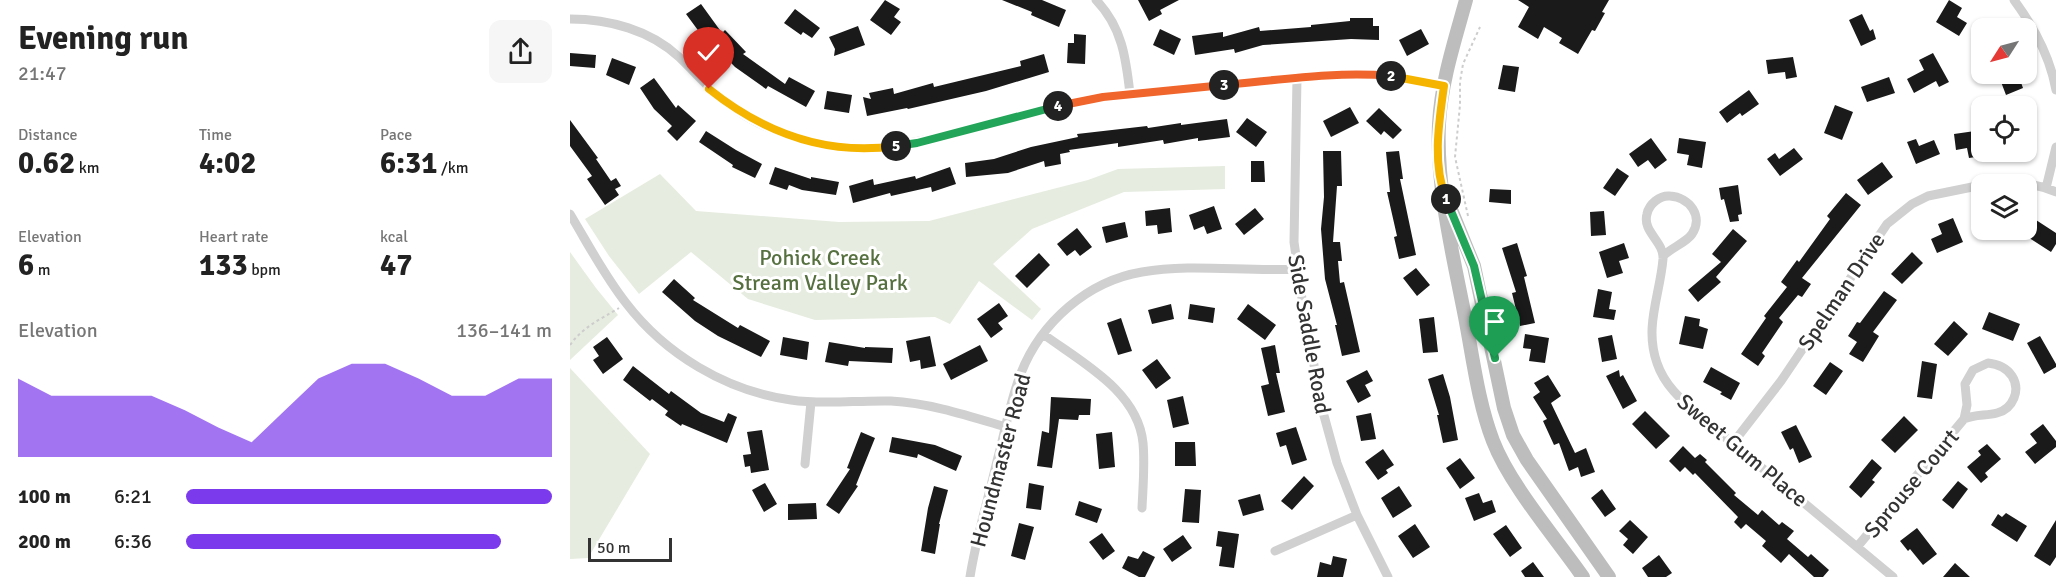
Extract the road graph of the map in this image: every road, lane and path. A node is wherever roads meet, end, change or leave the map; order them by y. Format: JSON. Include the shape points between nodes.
{"nodes":[{"id":1,"x":1096,"y":0,"type":"edge"},
{"id":2,"x":1466,"y":0,"type":"edge"},
{"id":3,"x":2014,"y":0,"type":"edge"},
{"id":4,"x":570,"y":19,"type":"edge"},
{"id":5,"x":1480,"y":27,"type":"dead end"},
{"id":6,"x":1297,"y":78,"type":"junction"},
{"id":7,"x":1444,"y":86,"type":"junction"},
{"id":8,"x":2056,"y":90,"type":"edge"},
{"id":9,"x":1130,"y":94,"type":"junction"},
{"id":10,"x":2056,"y":147,"type":"edge"},
{"id":11,"x":1971,"y":187,"type":"edge"},
{"id":12,"x":2037,"y":187,"type":"edge"},
{"id":13,"x":2046,"y":188,"type":"junction"},
{"id":14,"x":1443,"y":191,"type":"junction"},
{"id":15,"x":2056,"y":192,"type":"edge"},
{"id":16,"x":570,"y":214,"type":"edge"},
{"id":17,"x":1468,"y":217,"type":"dead end"},
{"id":18,"x":1663,"y":256,"type":"junction"},
{"id":19,"x":1297,"y":269,"type":"junction"},
{"id":20,"x":626,"y":303,"type":"junction"},
{"id":21,"x":1043,"y":334,"type":"junction"},
{"id":22,"x":570,"y":345,"type":"edge"},
{"id":23,"x":811,"y":402,"type":"junction"},
{"id":24,"x":1964,"y":419,"type":"junction"},
{"id":25,"x":1006,"y":427,"type":"junction"},
{"id":26,"x":1733,"y":443,"type":"junction"},
{"id":27,"x":805,"y":464,"type":"dead end"},
{"id":28,"x":1142,"y":508,"type":"dead end"},
{"id":29,"x":1357,"y":515,"type":"junction"},
{"id":30,"x":1857,"y":547,"type":"junction"},
{"id":31,"x":1275,"y":551,"type":"dead end"},
{"id":32,"x":970,"y":577,"type":"edge"},
{"id":33,"x":1388,"y":577,"type":"edge"},
{"id":34,"x":1583,"y":577,"type":"edge"},
{"id":35,"x":1609,"y":577,"type":"edge"},
{"id":36,"x":1893,"y":577,"type":"edge"}],
"edges":[{"from":1,"to":9,"type":"street","via":[[1111,18],[1122,42]]},
{"from":2,"to":7,"type":"main road"},
{"from":3,"to":8,"type":"street","via":[[2047,54]]},
{"from":4,"to":9,"type":"street","via":[[612,23],[641,33],[668,48],[709,89],[750,118],[787,135],[836,147],[879,148],[917,143],[1076,101]]},
{"from":5,"to":17,"type":"path","via":[[1466,56],[1460,82],[1455,157]]},
{"from":6,"to":7,"type":"street","via":[[1363,74]]},
{"from":6,"to":9,"type":"street"},
{"from":6,"to":19,"type":"street","name":"Side Saddle Road","via":[[1293,228]]},
{"from":7,"to":14,"type":"main road","via":[[1438,160]]},
{"from":10,"to":13,"type":"street"},
{"from":11,"to":26,"type":"street","name":"Spelman Drive","via":[[1928,196],[1887,224],[1781,381]]},
{"from":12,"to":13,"type":"street","name":"Spelman Drive"},
{"from":13,"to":15,"type":"street","name":"Spelman Drive"},
{"from":14,"to":34,"type":"main road","via":[[1473,359],[1493,442],[1508,471]]},
{"from":14,"to":35,"type":"main road","via":[[1474,266],[1513,435]]},
{"from":16,"to":20,"type":"street"},
{"from":18,"to":18,"type":"street","via":[[1646,224],[1647,213],[1654,201],[1665,195],[1677,196],[1695,211],[1696,223],[1691,235]]},
{"from":18,"to":26,"type":"street","name":"Sweet Gum Place","via":[[1652,322],[1656,361],[1678,397]]},
{"from":19,"to":21,"type":"street","name":"Houndmaster Road","via":[[1158,269],[1125,275],[1079,298]]},
{"from":19,"to":29,"type":"street","name":"Side Saddle Road","via":[[1323,412]]},
{"from":20,"to":22,"type":"path","via":[[587,327]]},
{"from":20,"to":23,"type":"street","via":[[659,338],[718,378],[789,400]]},
{"from":21,"to":25,"type":"street","name":"Houndmaster Road","via":[[1021,375]]},
{"from":21,"to":28,"type":"street","via":[[1112,386],[1136,417],[1143,442]]},
{"from":23,"to":25,"type":"street","via":[[906,402]]},
{"from":23,"to":27,"type":"street"},
{"from":24,"to":24,"type":"street","via":[[1969,375],[1988,363],[2002,366],[2015,380],[2011,403],[1996,413]]},
{"from":24,"to":30,"type":"street","name":"Sprouse Court"},
{"from":25,"to":32,"type":"street","name":"Houndmaster Road"},
{"from":26,"to":30,"type":"street","name":"Sweet Gum Place"},
{"from":29,"to":31,"type":"street"},
{"from":29,"to":33,"type":"street","name":"Side Saddle Road"},
{"from":30,"to":36,"type":"street","name":"Sweet Gum Place"}]}
